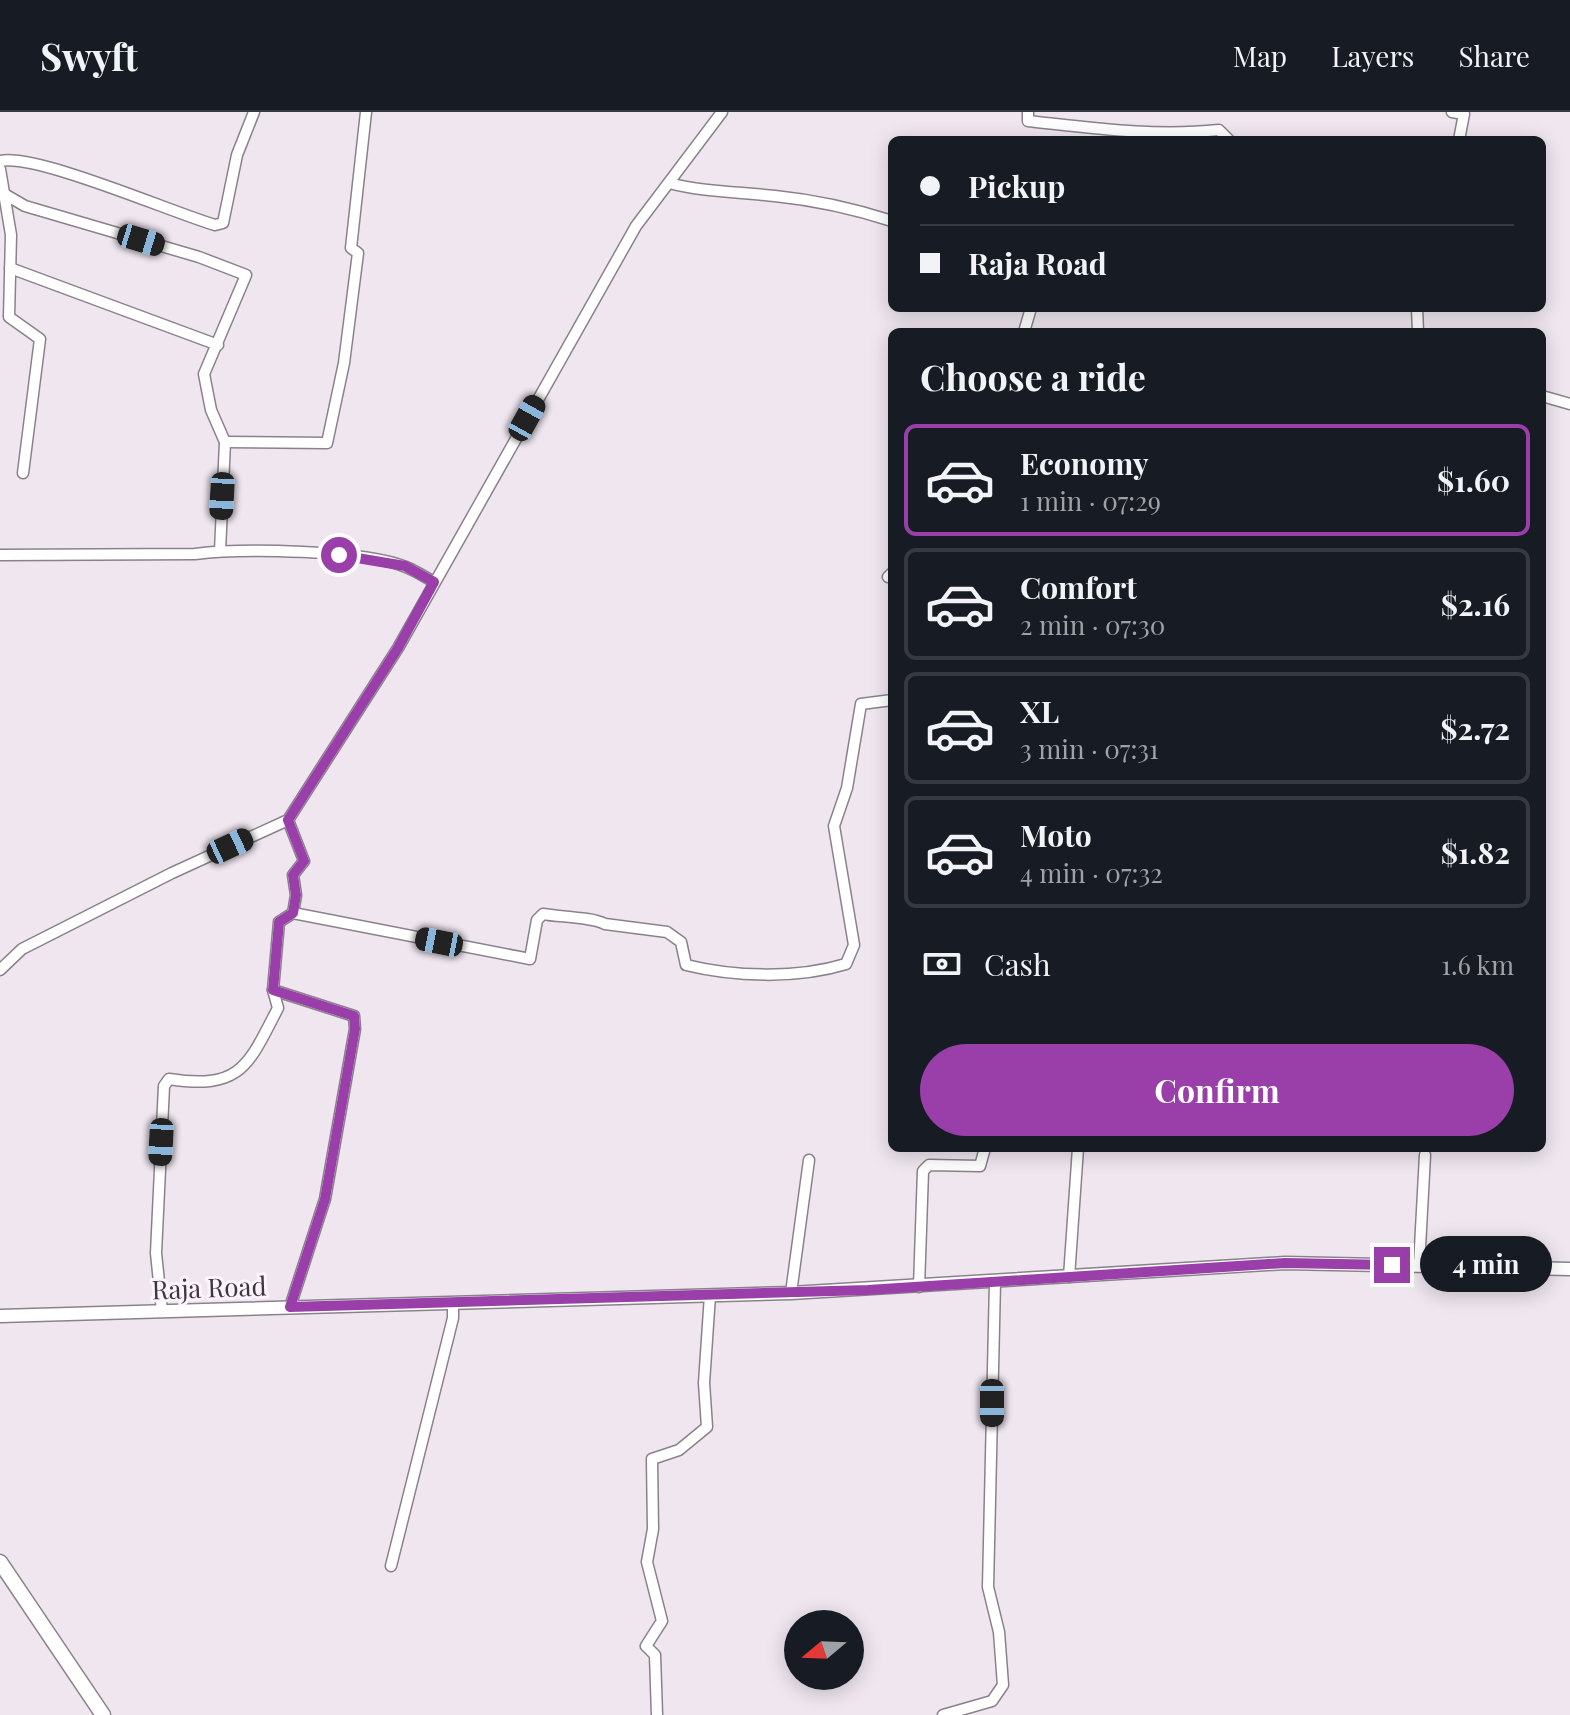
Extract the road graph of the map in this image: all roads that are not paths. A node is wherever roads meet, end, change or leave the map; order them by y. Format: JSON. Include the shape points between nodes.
{"nodes":[{"id":1,"x":254,"y":112,"type":"edge"},
{"id":2,"x":366,"y":112,"type":"edge"},
{"id":3,"x":722,"y":112,"type":"edge"},
{"id":4,"x":1028,"y":112,"type":"edge"},
{"id":5,"x":1452,"y":112,"type":"edge"},
{"id":6,"x":1225,"y":136,"type":"edge"},
{"id":7,"x":1460,"y":136,"type":"edge"},
{"id":8,"x":0,"y":161,"type":"edge"},
{"id":9,"x":0,"y":169,"type":"edge"},
{"id":10,"x":669,"y":183,"type":"junction"},
{"id":11,"x":6,"y":195,"type":"junction"},
{"id":12,"x":888,"y":220,"type":"edge"},
{"id":13,"x":10,"y":268,"type":"junction"},
{"id":14,"x":218,"y":345,"type":"junction"},
{"id":15,"x":1546,"y":397,"type":"edge"},
{"id":16,"x":1570,"y":404,"type":"edge"},
{"id":17,"x":225,"y":442,"type":"junction"},
{"id":18,"x":23,"y":473,"type":"dead end"},
{"id":19,"x":220,"y":551,"type":"junction"},
{"id":20,"x":0,"y":555,"type":"edge"},
{"id":21,"x":434,"y":582,"type":"junction"},
{"id":22,"x":888,"y":701,"type":"edge"},
{"id":23,"x":288,"y":820,"type":"junction"},
{"id":24,"x":293,"y":913,"type":"junction"},
{"id":25,"x":0,"y":970,"type":"edge"},
{"id":26,"x":273,"y":990,"type":"junction"},
{"id":27,"x":984,"y":1152,"type":"edge"},
{"id":28,"x":1078,"y":1152,"type":"edge"},
{"id":29,"x":1425,"y":1155,"type":"dead end"},
{"id":30,"x":809,"y":1160,"type":"dead end"},
{"id":31,"x":1419,"y":1266,"type":"junction"},
{"id":32,"x":1570,"y":1269,"type":"edge"},
{"id":33,"x":1069,"y":1277,"type":"junction"},
{"id":34,"x":995,"y":1282,"type":"junction"},
{"id":35,"x":919,"y":1287,"type":"junction"},
{"id":36,"x":791,"y":1293,"type":"junction"},
{"id":37,"x":710,"y":1295,"type":"junction"},
{"id":38,"x":453,"y":1304,"type":"junction"},
{"id":39,"x":290,"y":1307,"type":"junction"},
{"id":40,"x":162,"y":1311,"type":"junction"},
{"id":41,"x":0,"y":1316,"type":"edge"},
{"id":42,"x":0,"y":1562,"type":"edge"},
{"id":43,"x":391,"y":1566,"type":"dead end"},
{"id":44,"x":103,"y":1715,"type":"edge"},
{"id":45,"x":657,"y":1715,"type":"edge"},
{"id":46,"x":943,"y":1715,"type":"edge"}],
"edges":[{"from":1,"to":8,"type":"street","via":[[237,155],[223,223],[215,225],[64,172]]},
{"from":2,"to":17,"type":"street","via":[[351,248],[358,253],[327,443]]},
{"from":3,"to":10,"type":"street"},
{"from":4,"to":6,"type":"street","via":[[1028,121],[1136,133],[1219,130]]},
{"from":5,"to":7,"type":"street","via":[[1464,114]]},
{"from":9,"to":11,"type":"street"},
{"from":10,"to":12,"type":"street","via":[[778,196]]},
{"from":10,"to":21,"type":"street","via":[[636,226]]},
{"from":11,"to":13,"type":"street"},
{"from":11,"to":14,"type":"street","via":[[25,206],[246,275]]},
{"from":13,"to":14,"type":"street"},
{"from":13,"to":18,"type":"street","via":[[9,317],[40,339]]},
{"from":14,"to":17,"type":"street","via":[[204,374]]},
{"from":15,"to":16,"type":"street"},
{"from":17,"to":19,"type":"street"},
{"from":19,"to":20,"type":"street"},
{"from":19,"to":21,"type":"street","via":[[351,556],[405,566]]},
{"from":21,"to":23,"type":"street"},
{"from":22,"to":24,"type":"street","via":[[861,704],[847,788],[834,826],[854,945],[846,964],[822,971],[704,970],[686,965],[681,942],[667,932],[543,914],[537,920],[530,959]]},
{"from":23,"to":24,"type":"street","via":[[304,861],[293,875]]},
{"from":23,"to":25,"type":"street","via":[[22,949]]},
{"from":24,"to":26,"type":"street","via":[[279,922]]},
{"from":26,"to":39,"type":"street","via":[[354,1016],[355,1029],[325,1199]]},
{"from":26,"to":40,"type":"street","via":[[278,1008],[249,1064],[225,1079],[196,1084],[169,1079],[164,1086],[156,1253]]},
{"from":27,"to":35,"type":"street","via":[[980,1166],[929,1165],[923,1171]]},
{"from":28,"to":33,"type":"street"},
{"from":29,"to":31,"type":"street"},
{"from":30,"to":36,"type":"street"},
{"from":31,"to":32,"type":"street","name":"Raja Road"},
{"from":31,"to":33,"type":"street","name":"Raja Road","via":[[1285,1263]]},
{"from":33,"to":34,"type":"street","name":"Raja Road"},
{"from":34,"to":35,"type":"street","name":"Raja Road"},
{"from":34,"to":46,"type":"street","via":[[988,1587],[999,1632],[1003,1685],[992,1701]]},
{"from":35,"to":36,"type":"street","name":"Raja Road"},
{"from":36,"to":37,"type":"street","name":"Raja Road"},
{"from":37,"to":38,"type":"street","name":"Raja Road"},
{"from":37,"to":45,"type":"street","via":[[707,1427],[679,1450],[652,1459],[653,1529],[647,1562],[662,1621],[646,1646],[655,1655]]},
{"from":38,"to":39,"type":"street","name":"Raja Road"},
{"from":38,"to":43,"type":"street"},
{"from":39,"to":40,"type":"street","name":"Raja Road"},
{"from":40,"to":41,"type":"street","name":"Raja Road"},
{"from":42,"to":44,"type":"main road"}]}
